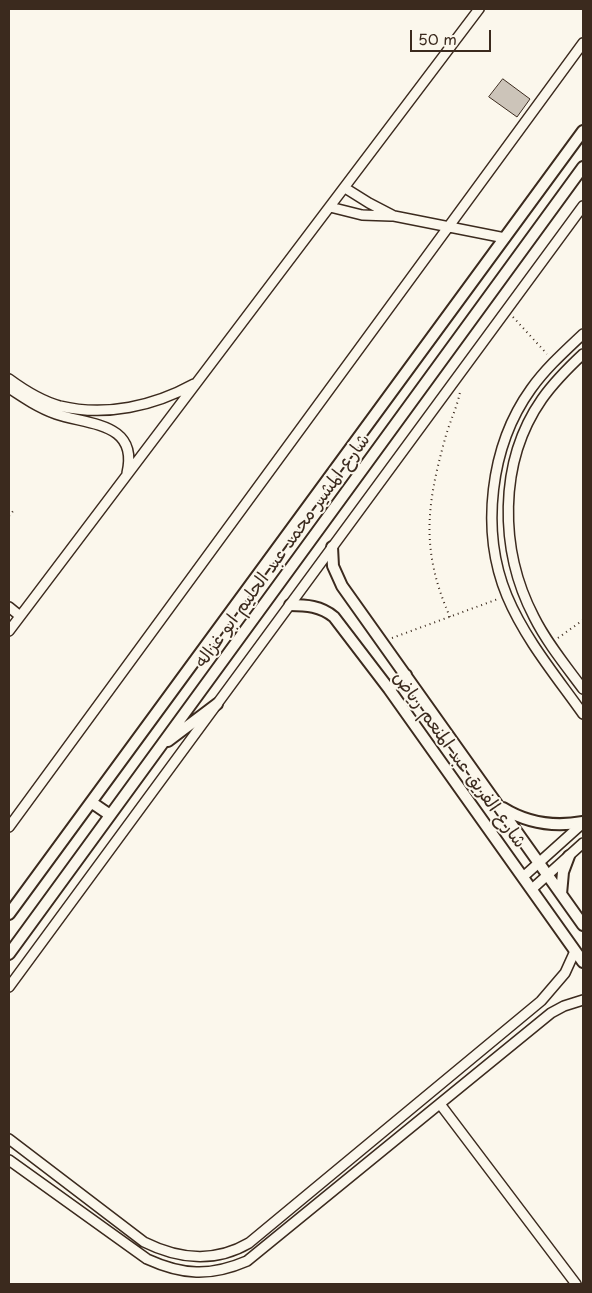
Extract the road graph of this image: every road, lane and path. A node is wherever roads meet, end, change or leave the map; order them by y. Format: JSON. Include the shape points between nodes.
{"nodes":[{"id":1,"x":479,"y":9,"type":"edge"},
{"id":2,"x":583,"y":43,"type":"edge"},
{"id":3,"x":583,"y":131,"type":"edge"},
{"id":4,"x":583,"y":167,"type":"edge"},
{"id":5,"x":345,"y":188,"type":"junction"},
{"id":6,"x":583,"y":206,"type":"edge"},
{"id":7,"x":330,"y":207,"type":"junction"},
{"id":8,"x":394,"y":216,"type":"junction"},
{"id":9,"x":448,"y":226,"type":"junction"},
{"id":10,"x":505,"y":238,"type":"junction"},
{"id":11,"x":507,"y":310,"type":"junction"},
{"id":12,"x":583,"y":334,"type":"edge"},
{"id":13,"x":583,"y":354,"type":"edge"},
{"id":14,"x":554,"y":361,"type":"junction"},
{"id":15,"x":9,"y":379,"type":"edge"},
{"id":16,"x":199,"y":382,"type":"junction"},
{"id":17,"x":9,"y":388,"type":"edge"},
{"id":18,"x":460,"y":389,"type":"dead end"},
{"id":19,"x":126,"y":476,"type":"junction"},
{"id":20,"x":14,"y":510,"type":"dead end"},
{"id":21,"x":9,"y":516,"type":"edge"},
{"id":22,"x":332,"y":547,"type":"junction"},
{"id":23,"x":507,"y":595,"type":"junction"},
{"id":24,"x":290,"y":605,"type":"junction"},
{"id":25,"x":9,"y":607,"type":"edge"},
{"id":26,"x":20,"y":616,"type":"junction"},
{"id":27,"x":450,"y":617,"type":"junction"},
{"id":28,"x":583,"y":620,"type":"edge"},
{"id":29,"x":9,"y":631,"type":"edge"},
{"id":30,"x":382,"y":642,"type":"junction"},
{"id":31,"x":550,"y":644,"type":"junction"},
{"id":32,"x":406,"y":675,"type":"junction"},
{"id":33,"x":389,"y":689,"type":"junction"},
{"id":34,"x":583,"y":690,"type":"edge"},
{"id":35,"x":217,"y":704,"type":"junction"},
{"id":36,"x":583,"y":714,"type":"edge"},
{"id":37,"x":159,"y":747,"type":"junction"},
{"id":38,"x":91,"y":802,"type":"junction"},
{"id":39,"x":498,"y":806,"type":"junction"},
{"id":40,"x":110,"y":815,"type":"junction"},
{"id":41,"x":583,"y":822,"type":"edge"},
{"id":42,"x":9,"y":827,"type":"edge"},
{"id":43,"x":583,"y":843,"type":"edge"},
{"id":44,"x":569,"y":856,"type":"junction"},
{"id":45,"x":539,"y":863,"type":"junction"},
{"id":46,"x":548,"y":875,"type":"junction"},
{"id":47,"x":523,"y":877,"type":"junction"},
{"id":48,"x":532,"y":889,"type":"junction"},
{"id":49,"x":561,"y":894,"type":"junction"},
{"id":50,"x":9,"y":914,"type":"edge"},
{"id":51,"x":583,"y":925,"type":"edge"},
{"id":52,"x":576,"y":951,"type":"junction"},
{"id":53,"x":9,"y":954,"type":"edge"},
{"id":54,"x":583,"y":962,"type":"edge"},
{"id":55,"x":9,"y":987,"type":"edge"},
{"id":56,"x":583,"y":1000,"type":"edge"},
{"id":57,"x":440,"y":1104,"type":"junction"},
{"id":58,"x":379,"y":1135,"type":"junction"},
{"id":59,"x":9,"y":1139,"type":"edge"},
{"id":60,"x":388,"y":1146,"type":"junction"},
{"id":61,"x":9,"y":1160,"type":"edge"},
{"id":62,"x":204,"y":1257,"type":"junction"},
{"id":63,"x":204,"y":1273,"type":"junction"},
{"id":64,"x":576,"y":1284,"type":"edge"}],
"edges":[{"from":1,"to":5,"type":"street"},
{"from":2,"to":9,"type":"street"},
{"from":3,"to":10,"type":"street","name":"شارع المشير محمد عبد الحليم ابو غزاله"},
{"from":4,"to":37,"type":"street","name":"شارع المشير محمد عبد الحليم ابو غزاله"},
{"from":5,"to":7,"type":"street"},
{"from":5,"to":8,"type":"street"},
{"from":6,"to":11,"type":"street"},
{"from":7,"to":8,"type":"street","via":[[362,215]]},
{"from":7,"to":16,"type":"street"},
{"from":8,"to":9,"type":"street"},
{"from":9,"to":10,"type":"street"},
{"from":9,"to":42,"type":"street"},
{"from":10,"to":38,"type":"street","name":"شارع المشير محمد عبد الحليم ابو غزاله"},
{"from":11,"to":14,"type":"path"},
{"from":11,"to":22,"type":"street"},
{"from":12,"to":14,"type":"street"},
{"from":13,"to":31,"type":"street","via":[[553,384],[533,414],[516,454],[508,505],[512,557],[525,597]]},
{"from":14,"to":23,"type":"street","via":[[520,407],[502,450],[496,478],[493,532],[496,558]]},
{"from":15,"to":16,"type":"street","via":[[31,394],[59,406],[100,410],[128,408],[161,400]]},
{"from":16,"to":19,"type":"street"},
{"from":17,"to":19,"type":"street","via":[[41,408],[111,429],[128,449],[130,462]]},
{"from":18,"to":27,"type":"path","via":[[437,468],[428,524],[433,572]]},
{"from":19,"to":26,"type":"street"},
{"from":20,"to":21,"type":"path"},
{"from":22,"to":24,"type":"street"},
{"from":22,"to":30,"type":"street","name":"شارع الفريق عبد المنعم رياض","via":[[338,580]]},
{"from":23,"to":27,"type":"path"},
{"from":23,"to":36,"type":"street","via":[[532,641]]},
{"from":24,"to":33,"type":"street","name":"شارع الفريق عبد المنعم رياض","via":[[326,610]]},
{"from":24,"to":35,"type":"street"},
{"from":25,"to":26,"type":"street"},
{"from":26,"to":29,"type":"street"},
{"from":27,"to":30,"type":"path"},
{"from":28,"to":31,"type":"path"},
{"from":30,"to":32,"type":"street","name":"شارع الفريق عبد المنعم رياض"},
{"from":31,"to":34,"type":"street"},
{"from":32,"to":33,"type":"street"},
{"from":32,"to":39,"type":"street","name":"شارع الفريق عبد المنعم رياض"},
{"from":33,"to":47,"type":"street","name":"شارع الفريق عبد المنعم رياض"},
{"from":35,"to":37,"type":"street"},
{"from":35,"to":55,"type":"street"},
{"from":37,"to":40,"type":"street","name":"شارع المشير محمد عبد الحليم ابو غزاله"},
{"from":38,"to":40,"type":"street"},
{"from":38,"to":50,"type":"street","name":"شارع المشير محمد عبد الحليم ابو غزاله"},
{"from":39,"to":41,"type":"street","via":[[518,817],[540,823]]},
{"from":39,"to":45,"type":"street","name":"شارع الفريق عبد المنعم رياض"},
{"from":40,"to":53,"type":"street","name":"شارع المشير محمد عبد الحليم ابو غزاله"},
{"from":41,"to":45,"type":"street"},
{"from":43,"to":44,"type":"street"},
{"from":44,"to":46,"type":"street"},
{"from":44,"to":49,"type":"street","via":[[563,872]]},
{"from":45,"to":46,"type":"street","name":"شارع الفريق عبد المنعم رياض"},
{"from":45,"to":47,"type":"street"},
{"from":46,"to":48,"type":"street"},
{"from":46,"to":49,"type":"street","name":"شارع الفريق عبد المنعم رياض"},
{"from":47,"to":48,"type":"street","name":"شارع الفريق عبد المنعم رياض"},
{"from":48,"to":52,"type":"street","name":"شارع الفريق عبد المنعم رياض"},
{"from":49,"to":51,"type":"street","name":"شارع الفريق عبد المنعم رياض"},
{"from":52,"to":54,"type":"street","name":"شارع الفريق عبد المنعم رياض"},
{"from":52,"to":58,"type":"street","via":[[561,978],[541,1001]]},
{"from":56,"to":57,"type":"street","via":[[551,1013]]},
{"from":57,"to":60,"type":"street"},
{"from":57,"to":64,"type":"street"},
{"from":58,"to":60,"type":"street"},
{"from":58,"to":62,"type":"street","via":[[249,1243],[238,1250]]},
{"from":59,"to":62,"type":"street","via":[[144,1242],[173,1254]]},
{"from":60,"to":63,"type":"street","via":[[246,1261]]},
{"from":61,"to":63,"type":"street","via":[[147,1260],[175,1270]]},
{"from":62,"to":63,"type":"street"}]}
